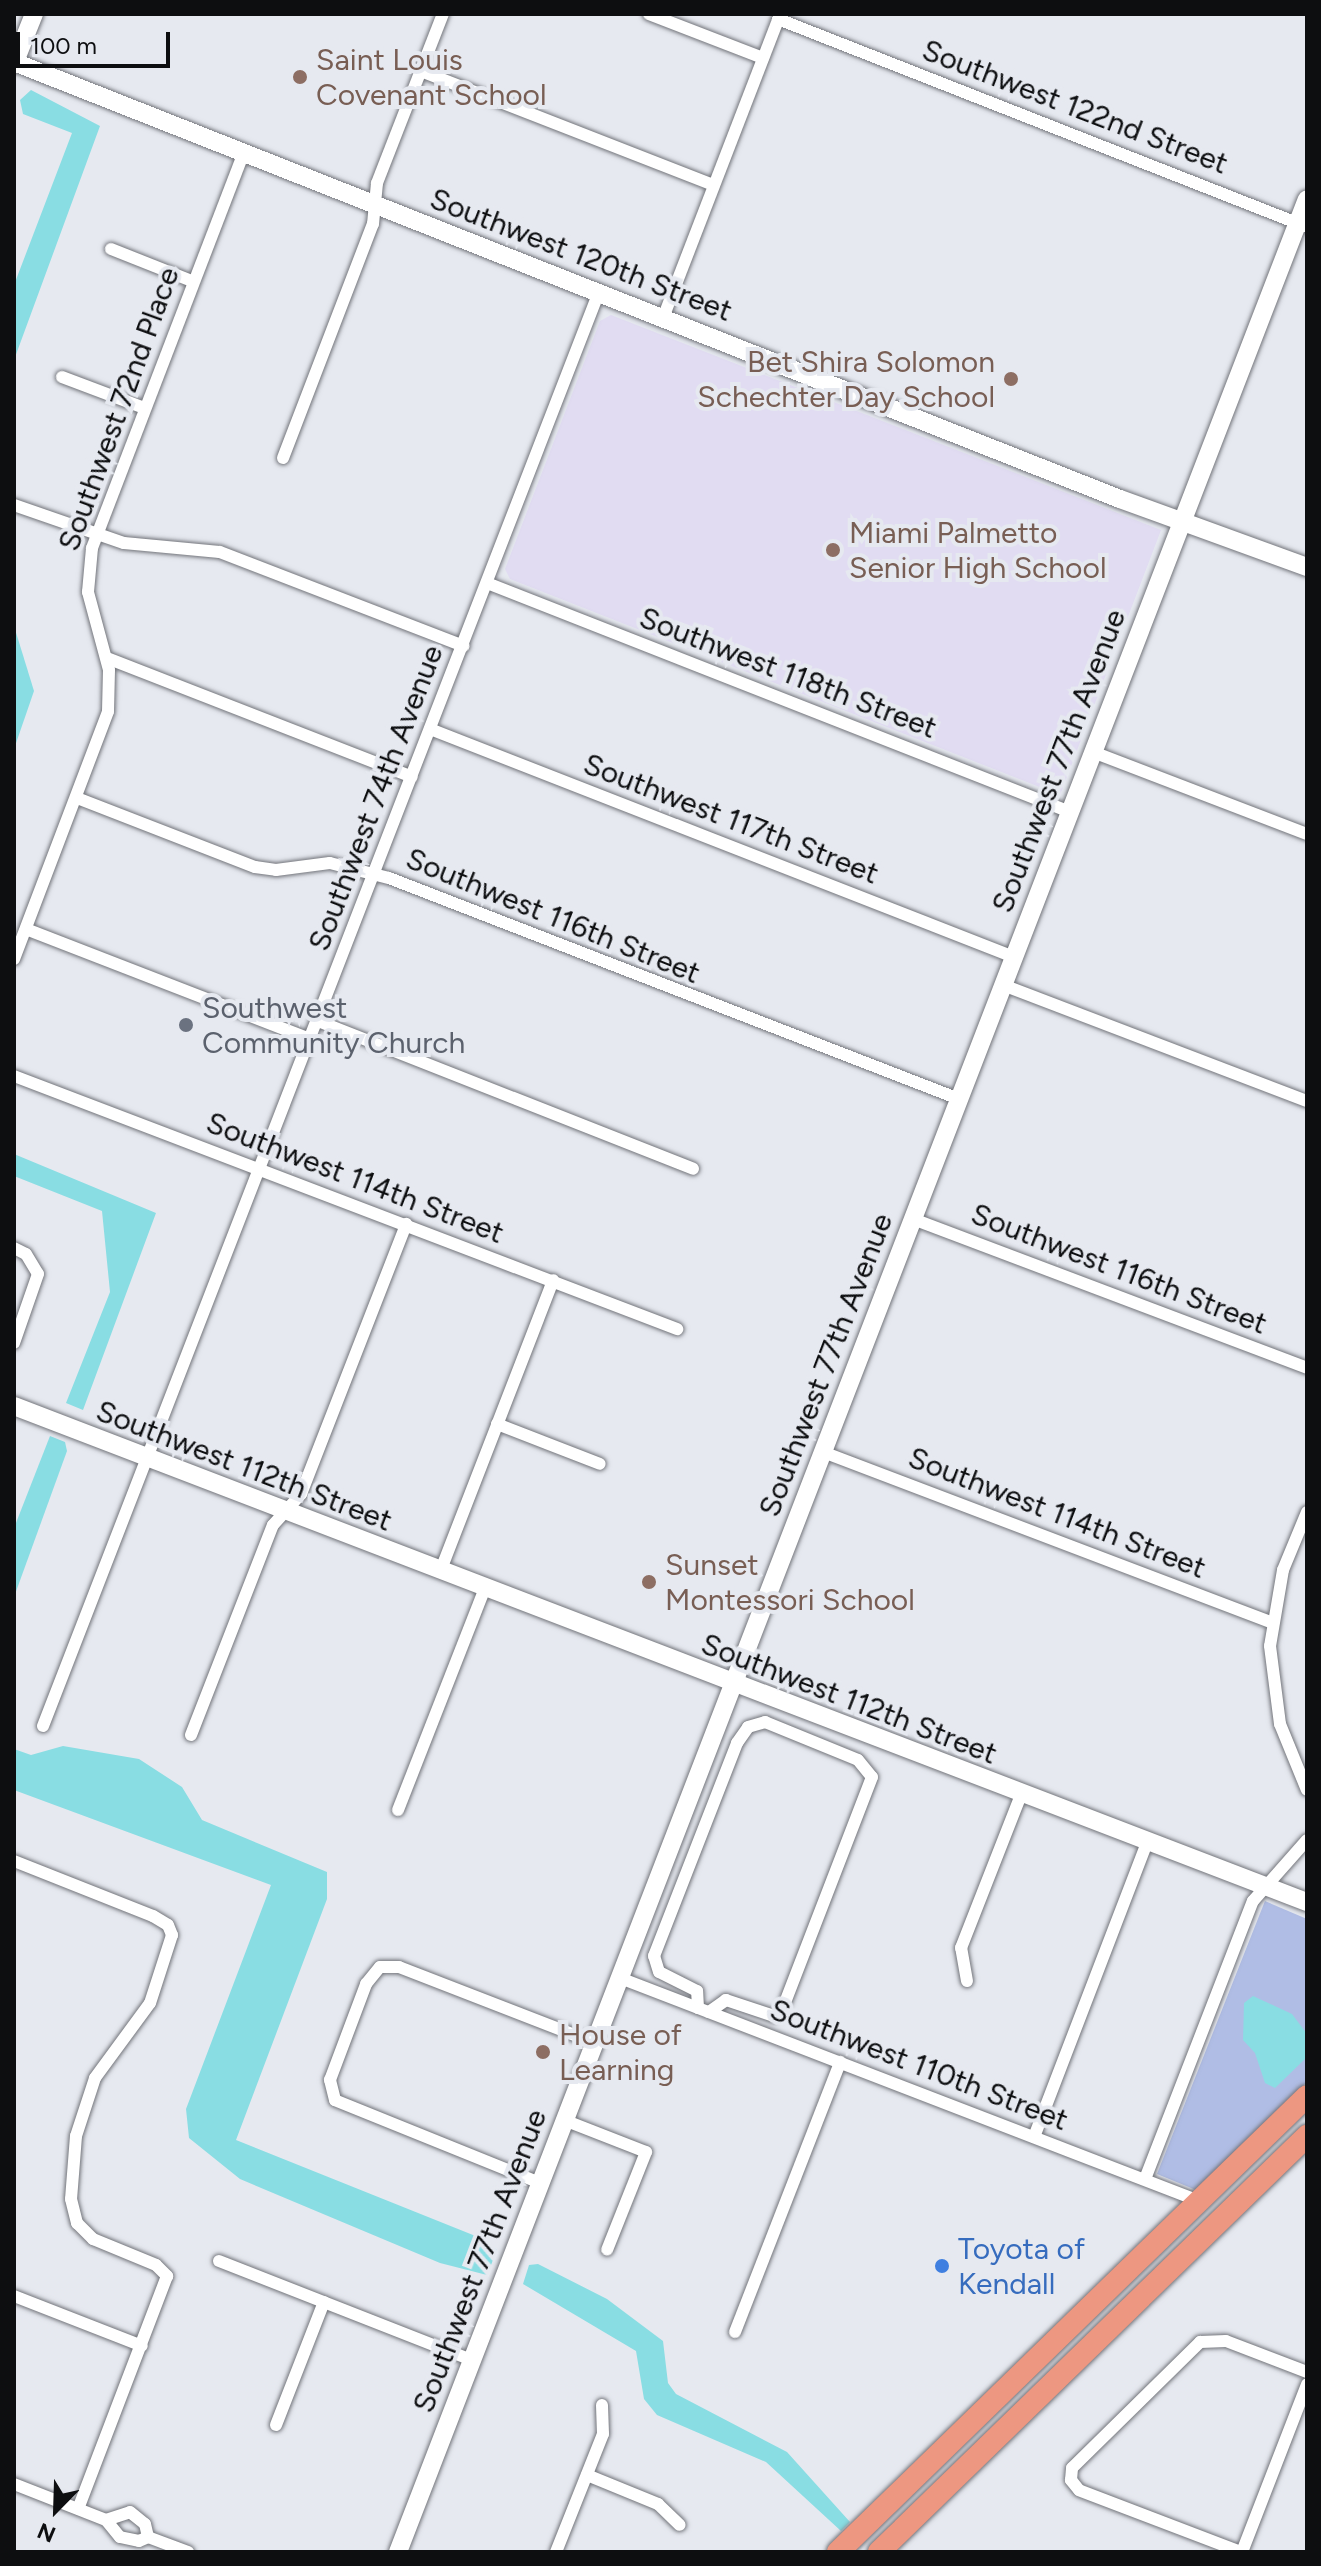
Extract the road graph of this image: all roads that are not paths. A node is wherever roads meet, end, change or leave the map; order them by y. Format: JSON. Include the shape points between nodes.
{"nodes":[{"id":1,"x":34,"y":14,"type":"edge"},
{"id":2,"x":443,"y":14,"type":"edge"},
{"id":3,"x":649,"y":14,"type":"edge"},
{"id":4,"x":779,"y":17,"type":"edge"},
{"id":5,"x":763,"y":58,"type":"junction"},
{"id":6,"x":14,"y":63,"type":"edge"},
{"id":7,"x":421,"y":71,"type":"junction"},
{"id":8,"x":244,"y":152,"type":"junction"},
{"id":9,"x":714,"y":185,"type":"junction"},
{"id":10,"x":1307,"y":199,"type":"edge"},
{"id":11,"x":376,"y":205,"type":"junction"},
{"id":12,"x":1302,"y":225,"type":"edge"},
{"id":13,"x":111,"y":249,"type":"dead end"},
{"id":14,"x":192,"y":281,"type":"junction"},
{"id":15,"x":599,"y":292,"type":"junction"},
{"id":16,"x":663,"y":318,"type":"junction"},
{"id":17,"x":62,"y":377,"type":"dead end"},
{"id":18,"x":144,"y":408,"type":"junction"},
{"id":19,"x":283,"y":458,"type":"dead end"},
{"id":20,"x":14,"y":505,"type":"edge"},
{"id":21,"x":1181,"y":522,"type":"junction"},
{"id":22,"x":97,"y":536,"type":"junction"},
{"id":23,"x":1307,"y":567,"type":"edge"},
{"id":24,"x":487,"y":583,"type":"junction"},
{"id":25,"x":463,"y":646,"type":"junction"},
{"id":26,"x":107,"y":658,"type":"junction"},
{"id":27,"x":430,"y":729,"type":"junction"},
{"id":28,"x":1093,"y":752,"type":"junction"},
{"id":29,"x":412,"y":777,"type":"junction"},
{"id":30,"x":77,"y":798,"type":"junction"},
{"id":31,"x":1070,"y":812,"type":"junction"},
{"id":32,"x":1307,"y":834,"type":"edge"},
{"id":33,"x":374,"y":874,"type":"junction"},
{"id":34,"x":26,"y":929,"type":"junction"},
{"id":35,"x":1014,"y":957,"type":"junction"},
{"id":36,"x":14,"y":959,"type":"edge"},
{"id":37,"x":1003,"y":985,"type":"junction"},
{"id":38,"x":318,"y":1021,"type":"junction"},
{"id":39,"x":310,"y":1039,"type":"junction"},
{"id":40,"x":14,"y":1076,"type":"edge"},
{"id":41,"x":959,"y":1099,"type":"junction"},
{"id":42,"x":1307,"y":1101,"type":"edge"},
{"id":43,"x":260,"y":1169,"type":"junction"},
{"id":44,"x":693,"y":1169,"type":"dead end"},
{"id":45,"x":913,"y":1219,"type":"junction"},
{"id":46,"x":406,"y":1224,"type":"junction"},
{"id":47,"x":14,"y":1248,"type":"edge"},
{"id":48,"x":553,"y":1280,"type":"junction"},
{"id":49,"x":677,"y":1329,"type":"dead end"},
{"id":50,"x":14,"y":1343,"type":"edge"},
{"id":51,"x":1307,"y":1368,"type":"edge"},
{"id":52,"x":14,"y":1406,"type":"edge"},
{"id":53,"x":497,"y":1424,"type":"junction"},
{"id":54,"x":823,"y":1452,"type":"junction"},
{"id":55,"x":146,"y":1459,"type":"junction"},
{"id":56,"x":600,"y":1464,"type":"dead end"},
{"id":57,"x":286,"y":1512,"type":"junction"},
{"id":58,"x":1307,"y":1512,"type":"edge"},
{"id":59,"x":440,"y":1572,"type":"junction"},
{"id":60,"x":484,"y":1590,"type":"junction"},
{"id":61,"x":1273,"y":1623,"type":"junction"},
{"id":62,"x":734,"y":1686,"type":"junction"},
{"id":63,"x":43,"y":1726,"type":"dead end"},
{"id":64,"x":191,"y":1735,"type":"dead end"},
{"id":65,"x":1307,"y":1790,"type":"edge"},
{"id":66,"x":1021,"y":1795,"type":"junction"},
{"id":67,"x":398,"y":1810,"type":"dead end"},
{"id":68,"x":1307,"y":1840,"type":"edge"},
{"id":69,"x":1147,"y":1843,"type":"junction"},
{"id":70,"x":14,"y":1861,"type":"edge"},
{"id":71,"x":1267,"y":1887,"type":"junction"},
{"id":72,"x":1307,"y":1902,"type":"edge"},
{"id":73,"x":620,"y":1978,"type":"junction"},
{"id":74,"x":967,"y":1981,"type":"dead end"},
{"id":75,"x":754,"y":2009,"type":"junction"},
{"id":76,"x":704,"y":2010,"type":"junction"},
{"id":77,"x":743,"y":2025,"type":"junction"},
{"id":78,"x":595,"y":2043,"type":"junction"},
{"id":79,"x":840,"y":2062,"type":"junction"},
{"id":80,"x":1307,"y":2096,"type":"edge"},
{"id":81,"x":564,"y":2120,"type":"junction"},
{"id":82,"x":1307,"y":2136,"type":"edge"},
{"id":83,"x":1034,"y":2137,"type":"junction"},
{"id":84,"x":1145,"y":2179,"type":"junction"},
{"id":85,"x":540,"y":2183,"type":"junction"},
{"id":86,"x":1199,"y":2201,"type":"junction"},
{"id":87,"x":1227,"y":2213,"type":"junction"},
{"id":88,"x":607,"y":2250,"type":"dead end"},
{"id":89,"x":219,"y":2261,"type":"dead end"},
{"id":90,"x":14,"y":2296,"type":"edge"},
{"id":91,"x":324,"y":2302,"type":"junction"},
{"id":92,"x":735,"y":2332,"type":"dead end"},
{"id":93,"x":142,"y":2346,"type":"junction"},
{"id":94,"x":472,"y":2360,"type":"junction"},
{"id":95,"x":1307,"y":2372,"type":"edge"},
{"id":96,"x":1307,"y":2384,"type":"edge"},
{"id":97,"x":602,"y":2405,"type":"dead end"},
{"id":98,"x":276,"y":2425,"type":"dead end"},
{"id":99,"x":587,"y":2475,"type":"junction"},
{"id":100,"x":14,"y":2484,"type":"edge"},
{"id":101,"x":78,"y":2509,"type":"junction"},
{"id":102,"x":106,"y":2520,"type":"junction"},
{"id":103,"x":680,"y":2525,"type":"dead end"},
{"id":104,"x":148,"y":2537,"type":"junction"},
{"id":105,"x":404,"y":2550,"type":"edge"},
{"id":106,"x":188,"y":2552,"type":"edge"},
{"id":107,"x":556,"y":2552,"type":"edge"},
{"id":108,"x":838,"y":2552,"type":"edge"},
{"id":109,"x":879,"y":2552,"type":"edge"},
{"id":110,"x":1242,"y":2552,"type":"edge"}],
"edges":[{"from":1,"to":6,"type":"street"},
{"from":2,"to":7,"type":"street"},
{"from":3,"to":5,"type":"street"},
{"from":4,"to":5,"type":"street"},
{"from":4,"to":12,"type":"street","name":"Southwest 122nd Street"},
{"from":5,"to":9,"type":"street"},
{"from":6,"to":8,"type":"street","name":"Southwest 120th Street"},
{"from":7,"to":9,"type":"street"},
{"from":7,"to":11,"type":"street","via":[[377,183]]},
{"from":8,"to":11,"type":"street","name":"Southwest 120th Street"},
{"from":8,"to":14,"type":"street","name":"Southwest 72nd Place"},
{"from":9,"to":16,"type":"street"},
{"from":10,"to":12,"type":"street","name":"Southwest 77th Avenue"},
{"from":11,"to":15,"type":"street","name":"Southwest 120th Street"},
{"from":11,"to":19,"type":"street"},
{"from":12,"to":21,"type":"street","name":"Southwest 77th Avenue"},
{"from":13,"to":14,"type":"street"},
{"from":14,"to":18,"type":"street","name":"Southwest 72nd Place"},
{"from":15,"to":16,"type":"street","name":"Southwest 120th Street"},
{"from":15,"to":24,"type":"street","name":"Southwest 74th Avenue"},
{"from":16,"to":21,"type":"street","name":"Southwest 120th Street"},
{"from":17,"to":18,"type":"street"},
{"from":18,"to":22,"type":"street","name":"Southwest 72nd Place"},
{"from":20,"to":22,"type":"street"},
{"from":21,"to":23,"type":"street","name":"Southwest 120th Street"},
{"from":21,"to":28,"type":"street","name":"Southwest 77th Avenue"},
{"from":22,"to":25,"type":"street","via":[[220,552]]},
{"from":22,"to":26,"type":"street","name":"Southwest 72nd Place","via":[[88,592]]},
{"from":24,"to":25,"type":"street","name":"Southwest 74th Avenue"},
{"from":24,"to":31,"type":"street","name":"Southwest 118th Street"},
{"from":25,"to":27,"type":"street","name":"Southwest 74th Avenue"},
{"from":26,"to":29,"type":"street"},
{"from":26,"to":30,"type":"street","name":"Southwest 72nd Place","via":[[108,711]]},
{"from":27,"to":29,"type":"street","name":"Southwest 74th Avenue"},
{"from":27,"to":35,"type":"street","name":"Southwest 117th Street"},
{"from":28,"to":31,"type":"street","name":"Southwest 77th Avenue"},
{"from":28,"to":32,"type":"street"},
{"from":29,"to":33,"type":"street","name":"Southwest 74th Avenue"},
{"from":30,"to":33,"type":"street","name":"Southwest 116th Street","via":[[255,867],[276,870],[330,863]]},
{"from":30,"to":34,"type":"street","name":"Southwest 72nd Place"},
{"from":31,"to":35,"type":"street","name":"Southwest 77th Avenue"},
{"from":33,"to":38,"type":"street","name":"Southwest 74th Avenue"},
{"from":33,"to":41,"type":"street","name":"Southwest 116th Street"},
{"from":34,"to":36,"type":"street","name":"Southwest 72nd Place"},
{"from":34,"to":39,"type":"street"},
{"from":35,"to":37,"type":"street","name":"Southwest 77th Avenue"},
{"from":37,"to":41,"type":"street","name":"Southwest 77th Avenue"},
{"from":37,"to":42,"type":"street"},
{"from":38,"to":39,"type":"street","name":"Southwest 74th Avenue"},
{"from":38,"to":44,"type":"street"},
{"from":39,"to":43,"type":"street","name":"Southwest 74th Avenue"},
{"from":40,"to":43,"type":"street","name":"Southwest 114th Street"},
{"from":41,"to":45,"type":"street","name":"Southwest 77th Avenue"},
{"from":43,"to":46,"type":"street","name":"Southwest 114th Street"},
{"from":43,"to":55,"type":"street","name":"Southwest 74th Avenue"},
{"from":45,"to":51,"type":"street","name":"Southwest 116th Street"},
{"from":45,"to":54,"type":"street","name":"Southwest 77th Avenue"},
{"from":46,"to":48,"type":"street","name":"Southwest 114th Street"},
{"from":46,"to":57,"type":"street","via":[[301,1494]]},
{"from":47,"to":50,"type":"street","via":[[26,1254],[38,1274]]},
{"from":48,"to":49,"type":"street","name":"Southwest 114th Street"},
{"from":48,"to":53,"type":"street"},
{"from":52,"to":55,"type":"street","name":"Southwest 112th Street"},
{"from":53,"to":56,"type":"street"},
{"from":53,"to":59,"type":"street"},
{"from":54,"to":61,"type":"street","name":"Southwest 114th Street"},
{"from":54,"to":62,"type":"street","name":"Southwest 77th Avenue"},
{"from":55,"to":57,"type":"street","name":"Southwest 112th Street"},
{"from":55,"to":63,"type":"street","name":"Southwest 74th Avenue"},
{"from":57,"to":59,"type":"street","name":"Southwest 112th Street"},
{"from":57,"to":64,"type":"street","via":[[273,1525]]},
{"from":58,"to":61,"type":"street","via":[[1288,1555]]},
{"from":59,"to":60,"type":"street","name":"Southwest 112th Street"},
{"from":60,"to":62,"type":"street","name":"Southwest 112th Street"},
{"from":60,"to":67,"type":"street"},
{"from":61,"to":65,"type":"street","via":[[1275,1702]]},
{"from":62,"to":66,"type":"street","name":"Southwest 112th Street"},
{"from":62,"to":73,"type":"street","name":"Southwest 77th Avenue"},
{"from":66,"to":69,"type":"street","name":"Southwest 112th Street"},
{"from":66,"to":74,"type":"street","via":[[961,1948]]},
{"from":68,"to":71,"type":"street"},
{"from":69,"to":71,"type":"street","name":"Southwest 112th Street"},
{"from":69,"to":83,"type":"street"},
{"from":70,"to":93,"type":"street","via":[[153,1916],[172,1935],[150,2003],[102,2067],[82,2110],[71,2199],[82,2230],[166,2272],[165,2291]]},
{"from":71,"to":72,"type":"street","name":"Southwest 112th Street"},
{"from":71,"to":84,"type":"street","via":[[1253,1901]]},
{"from":73,"to":76,"type":"street","name":"Southwest 110th Street"},
{"from":73,"to":78,"type":"street","name":"Southwest 77th Avenue"},
{"from":75,"to":76,"type":"street","via":[[726,2000]]},
{"from":75,"to":76,"type":"street","via":[[774,2016],[784,2009],[872,1777],[858,1760],[765,1722],[748,1727],[737,1743],[654,1956],[659,1972],[693,1988]]},
{"from":75,"to":77,"type":"street"},
{"from":76,"to":77,"type":"street","name":"Southwest 110th Street"},
{"from":77,"to":79,"type":"street","name":"Southwest 110th Street"},
{"from":78,"to":81,"type":"street","name":"Southwest 77th Avenue"},
{"from":78,"to":85,"type":"street","via":[[399,1967],[380,1967],[366,1984],[331,2075],[330,2091],[344,2107]]},
{"from":79,"to":83,"type":"street","name":"Southwest 110th Street"},
{"from":79,"to":92,"type":"street"},
{"from":80,"to":86,"type":"highway"},
{"from":81,"to":85,"type":"street","name":"Southwest 77th Avenue"},
{"from":81,"to":88,"type":"street","via":[[646,2152]]},
{"from":82,"to":87,"type":"highway"},
{"from":83,"to":84,"type":"street","name":"Southwest 110th Street"},
{"from":84,"to":86,"type":"street","name":"Southwest 110th Street"},
{"from":85,"to":94,"type":"street","name":"Southwest 77th Avenue"},
{"from":86,"to":87,"type":"highway"},
{"from":86,"to":108,"type":"highway"},
{"from":87,"to":109,"type":"highway"},
{"from":89,"to":91,"type":"street"},
{"from":90,"to":93,"type":"street"},
{"from":91,"to":94,"type":"street"},
{"from":91,"to":98,"type":"street"},
{"from":93,"to":101,"type":"street"},
{"from":94,"to":105,"type":"street","name":"Southwest 77th Avenue"},
{"from":95,"to":110,"type":"street","via":[[1211,2339],[1190,2349],[1076,2461],[1071,2480],[1087,2493]]},
{"from":96,"to":110,"type":"street"},
{"from":97,"to":99,"type":"street","via":[[603,2434]]},
{"from":99,"to":103,"type":"street","via":[[658,2504]]},
{"from":99,"to":107,"type":"street"},
{"from":100,"to":101,"type":"street"},
{"from":101,"to":102,"type":"street"},
{"from":102,"to":104,"type":"street","via":[[120,2537]]},
{"from":102,"to":104,"type":"street","via":[[130,2512],[145,2524]]},
{"from":104,"to":106,"type":"street"}]}
